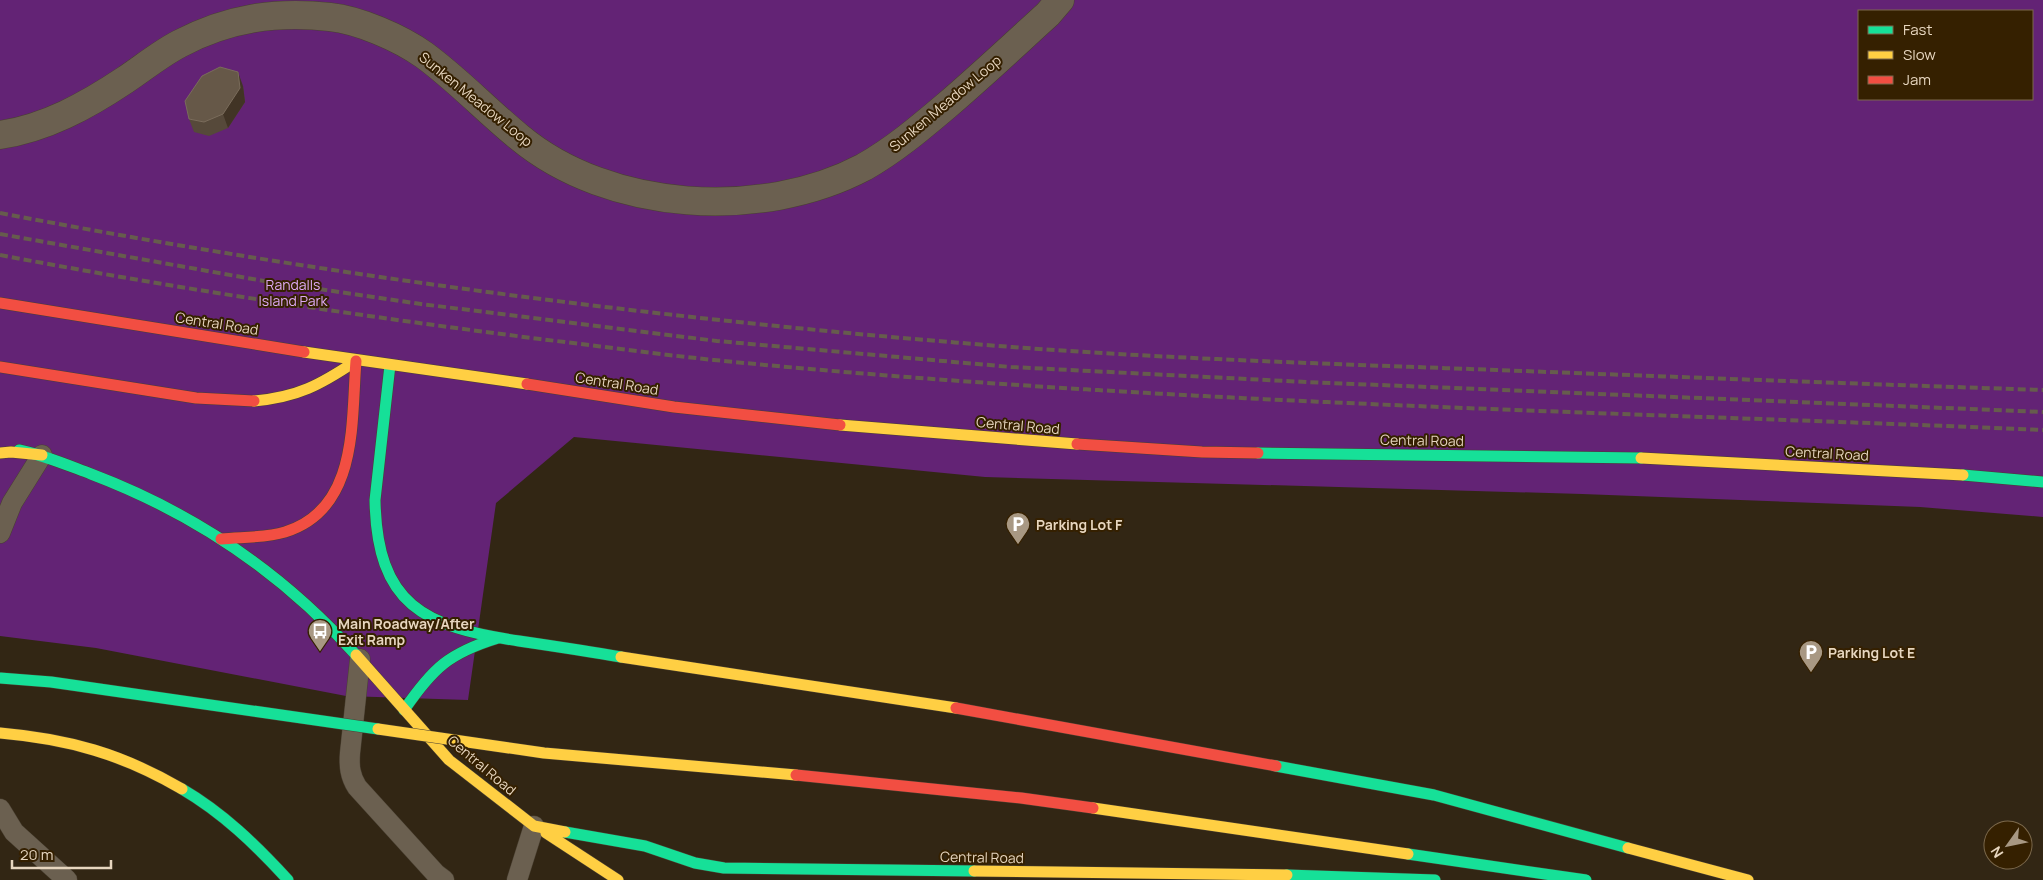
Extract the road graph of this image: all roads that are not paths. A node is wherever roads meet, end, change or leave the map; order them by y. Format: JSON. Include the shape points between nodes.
{"nodes":[{"id":1,"x":1060,"y":0,"type":"edge"},
{"id":2,"x":0,"y":135,"type":"edge"},
{"id":3,"x":0,"y":302,"type":"edge"},
{"id":4,"x":356,"y":361,"type":"junction"},
{"id":5,"x":390,"y":365,"type":"junction"},
{"id":6,"x":0,"y":367,"type":"edge"},
{"id":7,"x":0,"y":447,"type":"edge"},
{"id":8,"x":0,"y":453,"type":"edge"},
{"id":9,"x":42,"y":455,"type":"junction"},
{"id":10,"x":2043,"y":482,"type":"edge"},
{"id":11,"x":0,"y":532,"type":"edge"},
{"id":12,"x":222,"y":539,"type":"junction"},
{"id":13,"x":498,"y":638,"type":"junction"},
{"id":14,"x":360,"y":659,"type":"junction"},
{"id":15,"x":0,"y":678,"type":"edge"},
{"id":16,"x":404,"y":710,"type":"junction"},
{"id":17,"x":0,"y":733,"type":"edge"},
{"id":18,"x":0,"y":808,"type":"edge"},
{"id":19,"x":534,"y":826,"type":"junction"},
{"id":20,"x":1288,"y":878,"type":"edge"},
{"id":21,"x":67,"y":880,"type":"edge"},
{"id":22,"x":288,"y":880,"type":"edge"},
{"id":23,"x":444,"y":880,"type":"edge"},
{"id":24,"x":517,"y":880,"type":"edge"},
{"id":25,"x":618,"y":880,"type":"edge"},
{"id":26,"x":1435,"y":880,"type":"edge"},
{"id":27,"x":1586,"y":880,"type":"edge"},
{"id":28,"x":1748,"y":880,"type":"edge"}],
"edges":[{"from":1,"to":2,"type":"street","name":"Sunken Meadow Loop","via":[[916,132],[865,166],[808,189],[738,200],[654,196],[600,183],[562,165],[522,140],[423,54],[368,27],[334,17],[260,16],[228,23],[180,43],[86,105],[36,128]]},
{"from":3,"to":4,"type":"main road","name":"Central Road"},
{"from":4,"to":5,"type":"main road","name":"Central Road"},
{"from":4,"to":6,"type":"main road","via":[[318,385],[293,395],[253,402],[232,402]]},
{"from":4,"to":12,"type":"main road","via":[[344,470],[338,489],[327,504],[314,517],[292,529],[269,535]]},
{"from":5,"to":10,"type":"main road","name":"Central Road","via":[[674,407],[902,431],[1110,447],[1202,452],[1624,457]]},
{"from":5,"to":13,"type":"main road","via":[[374,522],[382,561],[390,578],[421,612],[449,626]]},
{"from":7,"to":9,"type":"main road","name":"Central Road"},
{"from":8,"to":9,"type":"main road"},
{"from":9,"to":11,"type":"lane","via":[[12,503]]},
{"from":9,"to":12,"type":"main road","name":"Central Road","via":[[128,488]]},
{"from":12,"to":14,"type":"main road","name":"Central Road","via":[[294,593]]},
{"from":13,"to":16,"type":"main road","via":[[472,645],[443,662]]},
{"from":13,"to":28,"type":"main road","via":[[915,701],[1434,795]]},
{"from":14,"to":16,"type":"main road","name":"Central Road"},
{"from":14,"to":23,"type":"lane","via":[[349,767],[352,779]]},
{"from":15,"to":27,"type":"main road","bridge":true,"via":[[51,682],[544,753],[1021,798]]},
{"from":16,"to":19,"type":"main road","name":"Central Road","via":[[449,760]]},
{"from":17,"to":22,"type":"main road","via":[[36,736],[102,752],[164,777],[247,836]]},
{"from":18,"to":21,"type":"lane","via":[[14,832]]},
{"from":19,"to":20,"type":"main road","name":"Central Road","via":[[645,846],[695,863],[724,868]]},
{"from":19,"to":24,"type":"lane"},
{"from":19,"to":25,"type":"main road","name":"Central Road"},
{"from":20,"to":26,"type":"main road","name":"Central Road"}]}
